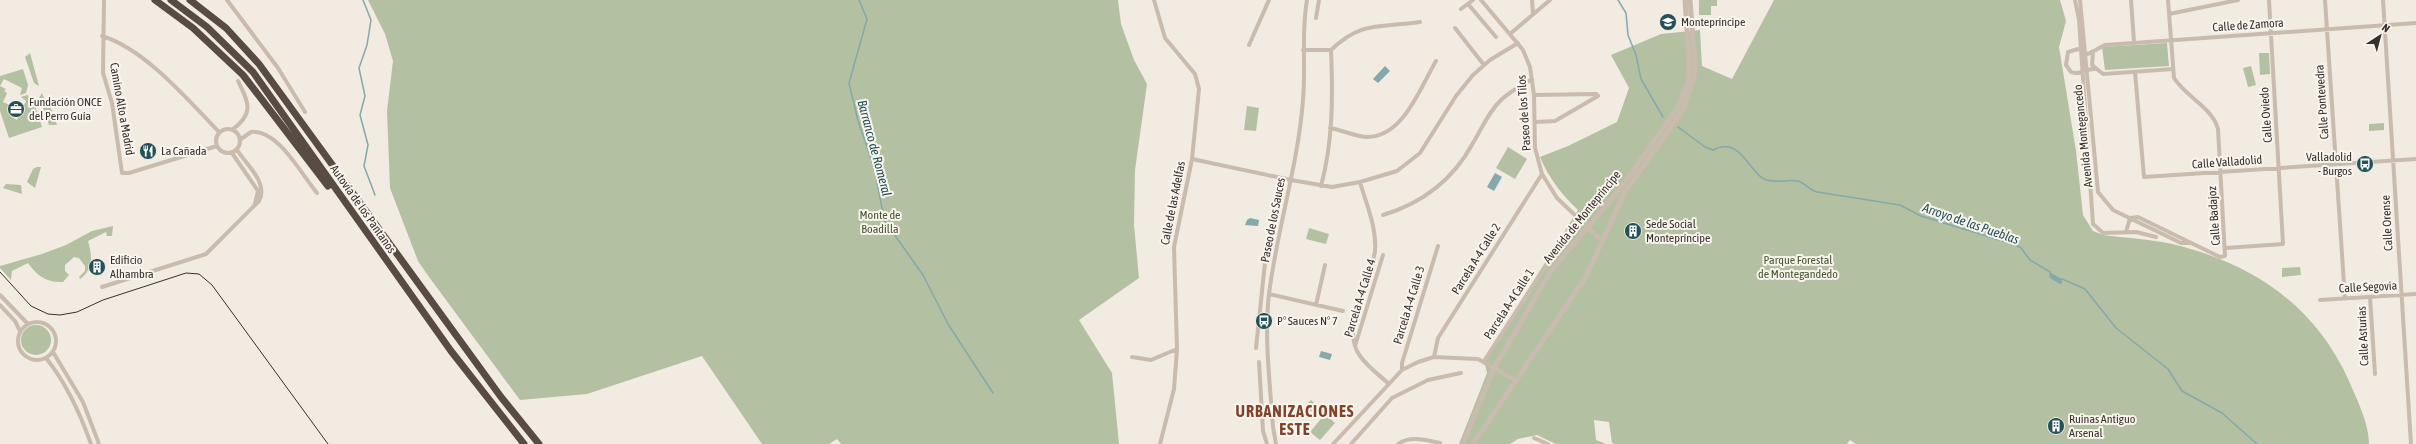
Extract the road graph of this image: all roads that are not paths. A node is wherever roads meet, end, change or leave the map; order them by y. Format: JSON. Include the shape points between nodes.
{"nodes":[{"id":1,"x":104,"y":0,"type":"edge"},
{"id":2,"x":155,"y":0,"type":"edge"},
{"id":3,"x":171,"y":0,"type":"edge"},
{"id":4,"x":190,"y":0,"type":"edge"},
{"id":5,"x":198,"y":0,"type":"edge"},
{"id":6,"x":227,"y":0,"type":"edge"},
{"id":7,"x":1154,"y":0,"type":"edge"},
{"id":8,"x":1269,"y":0,"type":"edge"},
{"id":9,"x":1307,"y":0,"type":"edge"},
{"id":10,"x":1319,"y":0,"type":"edge"},
{"id":11,"x":1473,"y":0,"type":"edge"},
{"id":12,"x":1481,"y":0,"type":"edge"},
{"id":13,"x":1532,"y":0,"type":"edge"},
{"id":14,"x":1550,"y":0,"type":"edge"},
{"id":15,"x":1685,"y":0,"type":"edge"},
{"id":16,"x":1690,"y":0,"type":"edge"},
{"id":17,"x":2075,"y":0,"type":"edge"},
{"id":18,"x":2080,"y":0,"type":"edge"},
{"id":19,"x":2131,"y":0,"type":"edge"},
{"id":20,"x":2168,"y":0,"type":"edge"},
{"id":21,"x":2238,"y":0,"type":"edge"},
{"id":22,"x":2269,"y":0,"type":"edge"},
{"id":23,"x":2326,"y":0,"type":"edge"},
{"id":24,"x":2383,"y":0,"type":"edge"},
{"id":25,"x":1468,"y":4,"type":"junction"},
{"id":26,"x":1461,"y":9,"type":"dead end"},
{"id":27,"x":205,"y":10,"type":"junction"},
{"id":28,"x":1533,"y":14,"type":"junction"},
{"id":29,"x":2169,"y":14,"type":"junction"},
{"id":30,"x":1316,"y":18,"type":"dead end"},
{"id":31,"x":1420,"y":22,"type":"dead end"},
{"id":32,"x":2416,"y":24,"type":"edge"},
{"id":33,"x":2385,"y":26,"type":"junction"},
{"id":34,"x":1455,"y":28,"type":"dead end"},
{"id":35,"x":2327,"y":30,"type":"junction"},
{"id":36,"x":2271,"y":33,"type":"junction"},
{"id":37,"x":1510,"y":34,"type":"junction"},
{"id":38,"x":102,"y":36,"type":"junction"},
{"id":39,"x":1496,"y":37,"type":"dead end"},
{"id":40,"x":2171,"y":40,"type":"junction"},
{"id":41,"x":2134,"y":42,"type":"junction"},
{"id":42,"x":1518,"y":43,"type":"junction"},
{"id":43,"x":1249,"y":45,"type":"dead end"},
{"id":44,"x":2080,"y":49,"type":"junction"},
{"id":45,"x":1303,"y":50,"type":"junction"},
{"id":46,"x":1331,"y":50,"type":"junction"},
{"id":47,"x":2084,"y":52,"type":"junction"},
{"id":48,"x":2093,"y":52,"type":"junction"},
{"id":49,"x":1436,"y":61,"type":"dead end"},
{"id":50,"x":1484,"y":65,"type":"junction"},
{"id":51,"x":2095,"y":69,"type":"junction"},
{"id":52,"x":2173,"y":69,"type":"junction"},
{"id":53,"x":2136,"y":72,"type":"junction"},
{"id":54,"x":2084,"y":73,"type":"junction"},
{"id":55,"x":1532,"y":79,"type":"junction"},
{"id":56,"x":238,"y":81,"type":"dead end"},
{"id":57,"x":1534,"y":94,"type":"junction"},
{"id":58,"x":305,"y":112,"type":"dead end"},
{"id":59,"x":1535,"y":122,"type":"junction"},
{"id":60,"x":1330,"y":128,"type":"junction"},
{"id":61,"x":233,"y":129,"type":"junction"},
{"id":62,"x":219,"y":132,"type":"junction"},
{"id":63,"x":241,"y":139,"type":"junction"},
{"id":64,"x":217,"y":146,"type":"junction"},
{"id":65,"x":237,"y":150,"type":"junction"},
{"id":66,"x":232,"y":153,"type":"junction"},
{"id":67,"x":1192,"y":159,"type":"junction"},
{"id":68,"x":2416,"y":159,"type":"edge"},
{"id":69,"x":2394,"y":160,"type":"junction"},
{"id":70,"x":2336,"y":164,"type":"junction"},
{"id":71,"x":2279,"y":168,"type":"junction"},
{"id":72,"x":2221,"y":172,"type":"junction"},
{"id":73,"x":1542,"y":174,"type":"junction"},
{"id":74,"x":1291,"y":180,"type":"junction"},
{"id":75,"x":1360,"y":182,"type":"junction"},
{"id":76,"x":1321,"y":186,"type":"junction"},
{"id":77,"x":318,"y":193,"type":"dead end"},
{"id":78,"x":2091,"y":196,"type":"junction"},
{"id":79,"x":2101,"y":197,"type":"junction"},
{"id":80,"x":255,"y":205,"type":"junction"},
{"id":81,"x":351,"y":212,"type":"junction"},
{"id":82,"x":1383,"y":215,"type":"dead end"},
{"id":83,"x":1578,"y":218,"type":"junction"},
{"id":84,"x":2130,"y":218,"type":"junction"},
{"id":85,"x":1587,"y":227,"type":"junction"},
{"id":86,"x":2126,"y":232,"type":"junction"},
{"id":87,"x":2156,"y":237,"type":"dead end"},
{"id":88,"x":1602,"y":241,"type":"junction"},
{"id":89,"x":1438,"y":246,"type":"dead end"},
{"id":90,"x":2226,"y":248,"type":"junction"},
{"id":91,"x":1276,"y":251,"type":"junction"},
{"id":92,"x":1383,"y":255,"type":"dead end"},
{"id":93,"x":2224,"y":257,"type":"joint"},
{"id":94,"x":1325,"y":265,"type":"dead end"},
{"id":95,"x":102,"y":287,"type":"dead end"},
{"id":96,"x":1269,"y":294,"type":"junction"},
{"id":97,"x":2416,"y":294,"type":"edge"},
{"id":98,"x":0,"y":295,"type":"edge"},
{"id":99,"x":2402,"y":295,"type":"junction"},
{"id":100,"x":2370,"y":297,"type":"junction"},
{"id":101,"x":2345,"y":299,"type":"junction"},
{"id":102,"x":2320,"y":300,"type":"dead end"},
{"id":103,"x":0,"y":305,"type":"edge"},
{"id":104,"x":1316,"y":305,"type":"junction"},
{"id":105,"x":1343,"y":311,"type":"dead end"},
{"id":106,"x":28,"y":324,"type":"junction"},
{"id":107,"x":1258,"y":329,"type":"junction"},
{"id":108,"x":1268,"y":330,"type":"junction"},
{"id":109,"x":20,"y":331,"type":"junction"},
{"id":110,"x":1256,"y":348,"type":"dead end"},
{"id":111,"x":1355,"y":348,"type":"junction"},
{"id":112,"x":1177,"y":349,"type":"junction"},
{"id":113,"x":53,"y":352,"type":"junction"},
{"id":114,"x":1132,"y":357,"type":"dead end"},
{"id":115,"x":1434,"y":357,"type":"junction"},
{"id":116,"x":46,"y":358,"type":"junction"},
{"id":117,"x":1484,"y":361,"type":"junction"},
{"id":118,"x":1259,"y":362,"type":"dead end"},
{"id":119,"x":1494,"y":368,"type":"junction"},
{"id":120,"x":1402,"y":370,"type":"junction"},
{"id":121,"x":1461,"y":373,"type":"dead end"},
{"id":122,"x":2375,"y":374,"type":"dead end"},
{"id":123,"x":1517,"y":381,"type":"junction"},
{"id":124,"x":1389,"y":384,"type":"junction"},
{"id":125,"x":520,"y":421,"type":"junction"},
{"id":126,"x":2410,"y":430,"type":"junction"},
{"id":127,"x":2416,"y":430,"type":"edge"},
{"id":128,"x":1534,"y":438,"type":"dead end"},
{"id":129,"x":1276,"y":442,"type":"edge"},
{"id":130,"x":1440,"y":443,"type":"dead end"},
{"id":131,"x":91,"y":444,"type":"edge"},
{"id":132,"x":99,"y":444,"type":"edge"},
{"id":133,"x":524,"y":444,"type":"edge"},
{"id":134,"x":539,"y":444,"type":"edge"},
{"id":135,"x":545,"y":444,"type":"edge"},
{"id":136,"x":1160,"y":444,"type":"edge"},
{"id":137,"x":1267,"y":444,"type":"edge"},
{"id":138,"x":1333,"y":444,"type":"edge"},
{"id":139,"x":1351,"y":444,"type":"edge"},
{"id":140,"x":1398,"y":444,"type":"edge"},
{"id":141,"x":1463,"y":444,"type":"edge"},
{"id":142,"x":1473,"y":444,"type":"edge"},
{"id":143,"x":1548,"y":444,"type":"edge"},
{"id":144,"x":2411,"y":444,"type":"edge"}],
"edges":[{"from":1,"to":38,"type":"street","name":"Camino Alto a Madrid"},
{"from":2,"to":81,"type":"highway","via":[[193,28],[243,75],[312,166]]},
{"from":3,"to":81,"type":"highway","name":"Autovía de los Pantanos","via":[[207,27],[252,72]]},
{"from":4,"to":27,"type":"highway","name":"Autovía de los Pantanos"},
{"from":5,"to":27,"type":"highway"},
{"from":6,"to":58,"type":"street","via":[[278,68]]},
{"from":7,"to":67,"type":"street","name":"Calle de las Adelfas","via":[[1165,38],[1195,74],[1199,89]]},
{"from":8,"to":43,"type":"street"},
{"from":9,"to":45,"type":"street","name":"Paseo de los Sauces"},
{"from":10,"to":30,"type":"street"},
{"from":11,"to":25,"type":"street"},
{"from":12,"to":37,"type":"street","name":"Paseo de los Tilos"},
{"from":13,"to":28,"type":"street"},
{"from":14,"to":28,"type":"street"},
{"from":15,"to":85,"type":"street","name":"Avenida de Montepríncipe","via":[[1689,64],[1688,82],[1683,96],[1667,124],[1623,184]]},
{"from":16,"to":88,"type":"street","name":"Avenida de Montepríncipe","via":[[1695,64],[1689,95],[1674,124],[1625,192]]},
{"from":17,"to":44,"type":"street","name":"Avenida Montegancedo"},
{"from":18,"to":47,"type":"street","name":"Avenida Montegancedo","via":[[2084,25]]},
{"from":19,"to":41,"type":"street"},
{"from":20,"to":29,"type":"street","name":"Calle Badajoz"},
{"from":21,"to":29,"type":"street"},
{"from":22,"to":36,"type":"street","name":"Calle Oviedo"},
{"from":23,"to":35,"type":"street","name":"Calle Pontevedra"},
{"from":24,"to":33,"type":"street","name":"Calle Orense"},
{"from":25,"to":26,"type":"street"},
{"from":25,"to":39,"type":"street"},
{"from":27,"to":125,"type":"highway","name":"Autovía de los Pantanos","via":[[242,44],[276,85]]},
{"from":28,"to":37,"type":"street"},
{"from":29,"to":40,"type":"street","name":"Calle Badajoz"},
{"from":31,"to":46,"type":"street","via":[[1394,26],[1372,25],[1348,35]]},
{"from":32,"to":33,"type":"street","name":"Calle de Zamora"},
{"from":33,"to":35,"type":"street","name":"Calle de Zamora"},
{"from":33,"to":69,"type":"street","name":"Calle Orense"},
{"from":34,"to":50,"type":"street"},
{"from":35,"to":36,"type":"street","name":"Calle de Zamora"},
{"from":35,"to":70,"type":"street","name":"Calle Pontevedra"},
{"from":36,"to":40,"type":"street","name":"Calle de Zamora"},
{"from":36,"to":71,"type":"street","name":"Calle Oviedo"},
{"from":37,"to":42,"type":"street","name":"Paseo de los Tilos"},
{"from":38,"to":62,"type":"street","via":[[125,47],[169,80]]},
{"from":38,"to":64,"type":"street","name":"Camino Alto a Madrid","via":[[103,73],[112,103],[122,173]]},
{"from":40,"to":41,"type":"street","name":"Calle de Zamora"},
{"from":40,"to":52,"type":"street","name":"Calle Badajoz"},
{"from":41,"to":48,"type":"street","name":"Calle de Zamora","via":[[2103,45]]},
{"from":42,"to":50,"type":"street"},
{"from":42,"to":55,"type":"street","name":"Paseo de los Tilos","via":[[1530,67]]},
{"from":44,"to":47,"type":"street"},
{"from":44,"to":54,"type":"street","name":"Avenida Montegancedo"},
{"from":44,"to":54,"type":"street","name":"Avenida Montegancedo","via":[[2068,52],[2066,61],[2069,70]]},
{"from":45,"to":46,"type":"street"},
{"from":45,"to":74,"type":"street","name":"Paseo de los Sauces","via":[[1303,100]]},
{"from":46,"to":60,"type":"street","via":[[1333,92]]},
{"from":47,"to":48,"type":"street","name":"Calle de Zamora"},
{"from":47,"to":54,"type":"street","name":"Avenida Montegancedo"},
{"from":48,"to":51,"type":"street","via":[[2092,62]]},
{"from":49,"to":60,"type":"street","via":[[1402,119],[1393,129],[1368,137]]},
{"from":50,"to":75,"type":"street","via":[[1460,91],[1420,153],[1397,171]]},
{"from":51,"to":53,"type":"street","via":[[2106,74]]},
{"from":51,"to":54,"type":"street"},
{"from":52,"to":53,"type":"street"},
{"from":52,"to":72,"type":"street","name":"Calle Badajoz","via":[[2174,78],[2180,87],[2216,120]]},
{"from":53,"to":72,"type":"street","name":"Calle Valladolid","via":[[2144,177]]},
{"from":54,"to":78,"type":"street","name":"Avenida Montegancedo"},
{"from":54,"to":79,"type":"street","name":"Avenida Montegancedo","via":[[2096,182]]},
{"from":55,"to":57,"type":"street","name":"Paseo de los Tilos"},
{"from":55,"to":82,"type":"street","via":[[1501,99],[1490,112],[1464,158],[1447,180],[1420,200]]},
{"from":56,"to":61,"type":"street","via":[[247,100],[248,110],[241,124]]},
{"from":57,"to":59,"type":"street","name":"Paseo de los Tilos"},
{"from":57,"to":59,"type":"street","via":[[1598,96],[1555,121]]},
{"from":59,"to":73,"type":"street","name":"Paseo de los Tilos","via":[[1535,148]]},
{"from":60,"to":76,"type":"street","via":[[1327,163]]},
{"from":61,"to":62,"type":"street","via":[[227,128]]},
{"from":61,"to":63,"type":"street"},
{"from":62,"to":64,"type":"street","via":[[216,137]]},
{"from":63,"to":65,"type":"street"},
{"from":63,"to":77,"type":"street","via":[[251,132],[268,134],[279,143]]},
{"from":64,"to":66,"type":"street","via":[[222,152]]},
{"from":65,"to":66,"type":"street"},
{"from":65,"to":80,"type":"street","via":[[263,190]]},
{"from":66,"to":80,"type":"street","via":[[258,191]]},
{"from":67,"to":74,"type":"street"},
{"from":67,"to":112,"type":"street","name":"Calle de las Adelfas","via":[[1174,247]]},
{"from":68,"to":69,"type":"street","name":"Calle Valladolid"},
{"from":69,"to":70,"type":"street","name":"Calle Valladolid"},
{"from":69,"to":99,"type":"street","name":"Calle Orense"},
{"from":70,"to":71,"type":"street","name":"Calle Valladolid"},
{"from":70,"to":101,"type":"street","name":"Calle Pontevedra"},
{"from":71,"to":72,"type":"street","name":"Calle Valladolid"},
{"from":71,"to":90,"type":"street","name":"Calle Oviedo","via":[[2283,244]]},
{"from":72,"to":90,"type":"street","name":"Calle Badajoz"},
{"from":73,"to":83,"type":"street","name":"Paseo de los Tilos","via":[[1557,198]]},
{"from":73,"to":115,"type":"street","name":"Parcela A-4 Calle 2","via":[[1438,338]]},
{"from":74,"to":76,"type":"street"},
{"from":74,"to":91,"type":"street","name":"Paseo de los Sauces"},
{"from":75,"to":76,"type":"street","via":[[1332,187]]},
{"from":75,"to":111,"type":"street","via":[[1372,227],[1375,250],[1370,273],[1353,321],[1352,338]]},
{"from":78,"to":79,"type":"street","name":"Avenida Montegancedo"},
{"from":78,"to":86,"type":"street","name":"Avenida Montegancedo","via":[[2092,218],[2096,229],[2103,233]]},
{"from":79,"to":84,"type":"street","name":"Avenida Montegancedo","via":[[2113,210]]},
{"from":80,"to":95,"type":"street","via":[[206,254]]},
{"from":81,"to":133,"type":"highway","name":"Autovía de los Pantanos","via":[[451,351]]},
{"from":83,"to":85,"type":"street","name":"Paseo de los Tilos"},
{"from":83,"to":117,"type":"street","name":"Parcela A-4 Calle 1"},
{"from":84,"to":86,"type":"street"},
{"from":84,"to":93,"type":"street","name":"Avenida Montegancedo","via":[[2138,217]]},
{"from":85,"to":88,"type":"street","name":"Paseo de los Tilos"},
{"from":85,"to":119,"type":"street","name":"Avenida de Montepríncipe","via":[[1550,271]]},
{"from":86,"to":87,"type":"street","name":"Avenida Montegancedo"},
{"from":88,"to":123,"type":"street","name":"Avenida de Montepríncipe","via":[[1585,278]]},
{"from":89,"to":120,"type":"street","name":"Parcela A-4 Calle 3"},
{"from":90,"to":93,"type":"street","name":"Calle Badajoz"},
{"from":91,"to":96,"type":"street","name":"Paseo de los Sauces"},
{"from":91,"to":107,"type":"street","via":[[1267,247]]},
{"from":92,"to":111,"type":"street","name":"Parcela A-4 Calle 4"},
{"from":94,"to":104,"type":"street"},
{"from":96,"to":104,"type":"street"},
{"from":96,"to":108,"type":"street","name":"Paseo de los Sauces"},
{"from":97,"to":99,"type":"street","name":"Calle Segovia"},
{"from":98,"to":106,"type":"street"},
{"from":99,"to":100,"type":"street","name":"Calle Segovia"},
{"from":99,"to":126,"type":"street","name":"Calle Orense"},
{"from":100,"to":101,"type":"street","name":"Calle Segovia"},
{"from":100,"to":122,"type":"street","name":"Calle Asturias"},
{"from":101,"to":102,"type":"street","name":"Calle Segovia"},
{"from":103,"to":109,"type":"street","via":[[15,321]]},
{"from":104,"to":105,"type":"street"},
{"from":106,"to":109,"type":"street"},
{"from":106,"to":113,"type":"street","via":[[42,322],[52,329],[56,342]]},
{"from":107,"to":108,"type":"street"},
{"from":107,"to":110,"type":"street"},
{"from":108,"to":129,"type":"street","name":"Paseo de los Sauces"},
{"from":109,"to":116,"type":"street","via":[[17,343],[20,352],[36,360]]},
{"from":111,"to":124,"type":"street"},
{"from":112,"to":114,"type":"street","via":[[1151,360]]},
{"from":112,"to":136,"type":"street","name":"Calle de las Adelfas","via":[[1174,388]]},
{"from":113,"to":116,"type":"street"},
{"from":113,"to":132,"type":"street","via":[[83,402]]},
{"from":115,"to":117,"type":"street"},
{"from":115,"to":120,"type":"street"},
{"from":116,"to":131,"type":"street","via":[[65,384]]},
{"from":117,"to":119,"type":"street"},
{"from":118,"to":137,"type":"street","via":[[1263,431]]},
{"from":119,"to":123,"type":"street"},
{"from":119,"to":141,"type":"street","name":"Avenida de Montepríncipe"},
{"from":120,"to":124,"type":"street"},
{"from":121,"to":139,"type":"street","via":[[1428,380],[1392,398]]},
{"from":123,"to":142,"type":"street","name":"Avenida de Montepríncipe"},
{"from":124,"to":138,"type":"street"},
{"from":125,"to":134,"type":"highway","name":"Autovía de los Pantanos"},
{"from":125,"to":135,"type":"highway"},
{"from":126,"to":127,"type":"street"},
{"from":126,"to":144,"type":"street","name":"Calle Orense"},
{"from":128,"to":143,"type":"street"},
{"from":129,"to":137,"type":"street"},
{"from":130,"to":140,"type":"street","via":[[1416,439]]}]}
